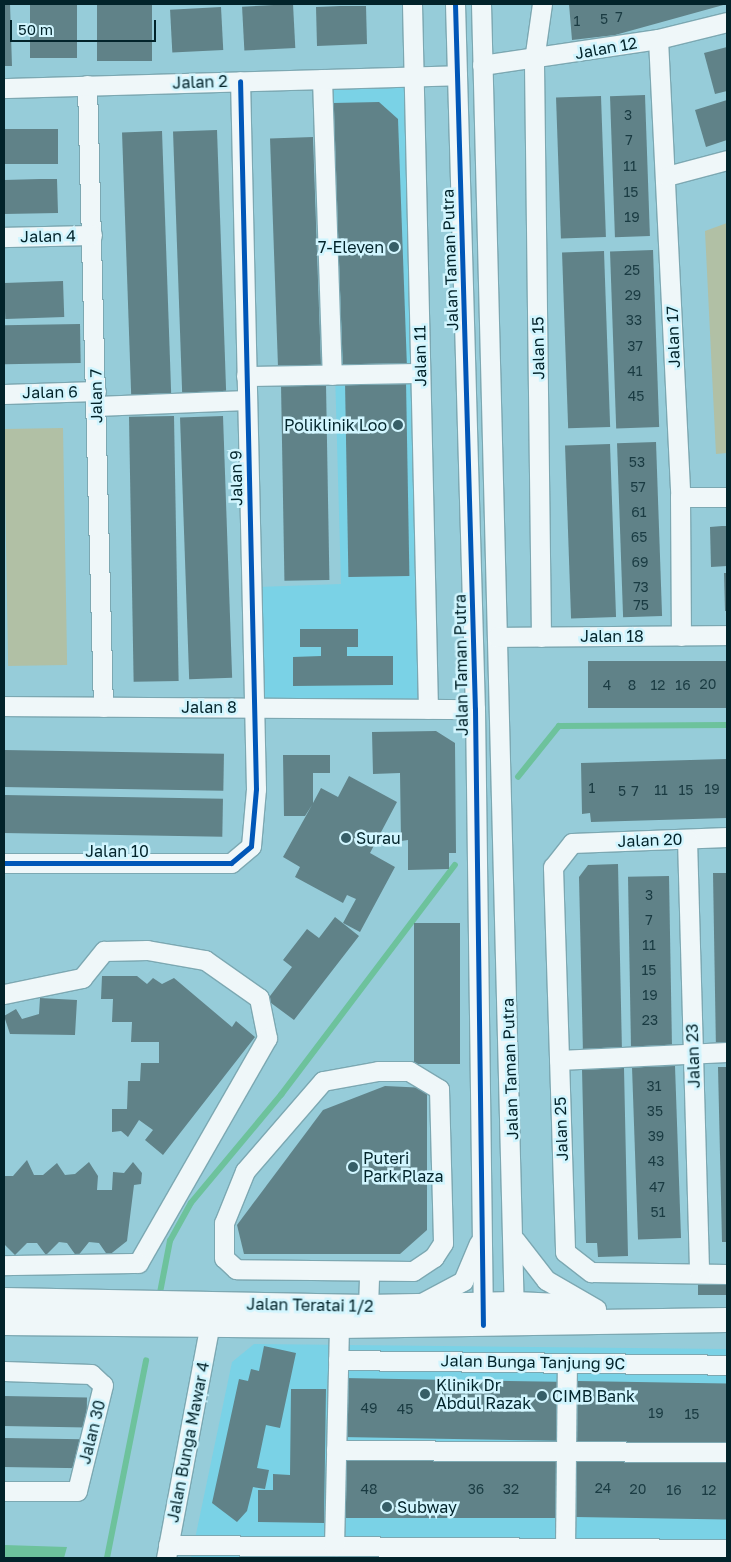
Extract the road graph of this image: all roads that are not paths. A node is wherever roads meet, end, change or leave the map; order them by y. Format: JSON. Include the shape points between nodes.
{"nodes":[{"id":1,"x":412,"y":4,"type":"edge"},
{"id":2,"x":455,"y":4,"type":"edge"},
{"id":3,"x":481,"y":4,"type":"edge"},
{"id":4,"x":542,"y":4,"type":"edge"},
{"id":5,"x":727,"y":22,"type":"edge"},
{"id":6,"x":658,"y":39,"type":"junction"},
{"id":7,"x":534,"y":60,"type":"junction"},
{"id":8,"x":482,"y":65,"type":"junction"},
{"id":9,"x":457,"y":75,"type":"junction"},
{"id":10,"x":412,"y":76,"type":"junction"},
{"id":11,"x":322,"y":79,"type":"junction"},
{"id":12,"x":240,"y":81,"type":"junction"},
{"id":13,"x":88,"y":86,"type":"junction"},
{"id":14,"x":4,"y":88,"type":"edge"},
{"id":15,"x":727,"y":160,"type":"edge"},
{"id":16,"x":667,"y":176,"type":"junction"},
{"id":17,"x":92,"y":235,"type":"junction"},
{"id":18,"x":4,"y":237,"type":"edge"},
{"id":19,"x":420,"y":373,"type":"junction"},
{"id":20,"x":332,"y":375,"type":"junction"},
{"id":21,"x":246,"y":376,"type":"junction"},
{"id":22,"x":4,"y":394,"type":"edge"},
{"id":23,"x":96,"y":399,"type":"junction"},
{"id":24,"x":247,"y":400,"type":"junction"},
{"id":25,"x":680,"y":497,"type":"junction"},
{"id":26,"x":727,"y":497,"type":"edge"},
{"id":27,"x":727,"y":635,"type":"edge"},
{"id":28,"x":681,"y":636,"type":"junction"},
{"id":29,"x":497,"y":637,"type":"junction"},
{"id":30,"x":541,"y":637,"type":"junction"},
{"id":31,"x":4,"y":706,"type":"edge"},
{"id":32,"x":103,"y":707,"type":"junction"},
{"id":33,"x":254,"y":708,"type":"junction"},
{"id":34,"x":428,"y":709,"type":"junction"},
{"id":35,"x":474,"y":709,"type":"junction"},
{"id":36,"x":727,"y":837,"type":"edge"},
{"id":37,"x":687,"y":839,"type":"junction"},
{"id":38,"x":572,"y":842,"type":"joint"},
{"id":39,"x":4,"y":863,"type":"edge"},
{"id":40,"x":230,"y":863,"type":"joint"},
{"id":41,"x":4,"y":994,"type":"edge"},
{"id":42,"x":727,"y":1052,"type":"edge"},
{"id":43,"x":693,"y":1053,"type":"junction"},
{"id":44,"x":559,"y":1060,"type":"junction"},
{"id":45,"x":484,"y":1230,"type":"junction"},
{"id":46,"x":515,"y":1240,"type":"junction"},
{"id":47,"x":4,"y":1266,"type":"edge"},
{"id":48,"x":699,"y":1273,"type":"junction"},
{"id":49,"x":369,"y":1274,"type":"junction"},
{"id":50,"x":727,"y":1274,"type":"edge"},
{"id":51,"x":4,"y":1300,"type":"edge"},
{"id":52,"x":213,"y":1303,"type":"junction"},
{"id":53,"x":412,"y":1306,"type":"junction"},
{"id":54,"x":368,"y":1307,"type":"junction"},
{"id":55,"x":514,"y":1314,"type":"junction"},
{"id":56,"x":483,"y":1315,"type":"junction"},
{"id":57,"x":614,"y":1319,"type":"junction"},
{"id":58,"x":727,"y":1320,"type":"edge"},
{"id":59,"x":4,"y":1323,"type":"edge"},
{"id":60,"x":209,"y":1326,"type":"junction"},
{"id":61,"x":339,"y":1326,"type":"junction"},
{"id":62,"x":338,"y":1360,"type":"junction"},
{"id":63,"x":567,"y":1362,"type":"junction"},
{"id":64,"x":727,"y":1365,"type":"edge"},
{"id":65,"x":4,"y":1372,"type":"edge"},
{"id":66,"x":336,"y":1450,"type":"junction"},
{"id":67,"x":566,"y":1451,"type":"junction"},
{"id":68,"x":727,"y":1452,"type":"edge"},
{"id":69,"x":4,"y":1490,"type":"edge"},
{"id":70,"x":334,"y":1546,"type":"junction"},
{"id":71,"x":566,"y":1548,"type":"junction"},
{"id":72,"x":727,"y":1549,"type":"edge"},
{"id":73,"x":167,"y":1551,"type":"edge"},
{"id":74,"x":216,"y":1552,"type":"edge"},
{"id":75,"x":304,"y":1552,"type":"edge"},
{"id":76,"x":403,"y":1552,"type":"edge"},
{"id":77,"x":631,"y":1553,"type":"edge"}],
"edges":[{"from":1,"to":10,"type":"street","name":"Jalan 11"},
{"from":2,"to":9,"type":"street","name":"Jalan Taman Putra"},
{"from":3,"to":8,"type":"street","name":"Jalan Taman Putra"},
{"from":4,"to":7,"type":"street","name":"Jalan 15"},
{"from":5,"to":6,"type":"street","name":"Jalan 12"},
{"from":6,"to":7,"type":"street","name":"Jalan 12"},
{"from":6,"to":16,"type":"street","name":"Jalan 17"},
{"from":7,"to":8,"type":"street","name":"Jalan 12"},
{"from":7,"to":30,"type":"street","name":"Jalan 15"},
{"from":8,"to":29,"type":"street","name":"Jalan Taman Putra"},
{"from":9,"to":10,"type":"street","name":"Jalan 2"},
{"from":9,"to":35,"type":"street","name":"Jalan Taman Putra"},
{"from":10,"to":11,"type":"street","name":"Jalan 2"},
{"from":10,"to":19,"type":"street","name":"Jalan 11"},
{"from":11,"to":12,"type":"street","name":"Jalan 2"},
{"from":11,"to":20,"type":"street"},
{"from":12,"to":13,"type":"street","name":"Jalan 2"},
{"from":12,"to":21,"type":"street","name":"Jalan 9"},
{"from":13,"to":14,"type":"street","name":"Jalan 2"},
{"from":13,"to":17,"type":"street","name":"Jalan 7"},
{"from":15,"to":16,"type":"street"},
{"from":16,"to":25,"type":"street","name":"Jalan 17"},
{"from":17,"to":18,"type":"street","name":"Jalan 4"},
{"from":17,"to":23,"type":"street","name":"Jalan 7"},
{"from":19,"to":20,"type":"street"},
{"from":19,"to":34,"type":"street","name":"Jalan 11"},
{"from":20,"to":21,"type":"street"},
{"from":21,"to":24,"type":"street","name":"Jalan 9"},
{"from":22,"to":23,"type":"street","name":"Jalan 6"},
{"from":23,"to":24,"type":"street","name":"Jalan 6"},
{"from":23,"to":32,"type":"street","name":"Jalan 7"},
{"from":24,"to":33,"type":"street","name":"Jalan 9"},
{"from":25,"to":26,"type":"street"},
{"from":25,"to":28,"type":"street","name":"Jalan 17"},
{"from":27,"to":28,"type":"street","name":"Jalan 18"},
{"from":28,"to":30,"type":"street","name":"Jalan 18"},
{"from":29,"to":30,"type":"street","name":"Jalan 18"},
{"from":29,"to":46,"type":"street","name":"Jalan Taman Putra"},
{"from":31,"to":32,"type":"street","name":"Jalan 8"},
{"from":32,"to":33,"type":"street","name":"Jalan 8"},
{"from":33,"to":34,"type":"street","name":"Jalan 8"},
{"from":33,"to":40,"type":"street","name":"Jalan 9","via":[[256,789],[251,846]]},
{"from":34,"to":35,"type":"street","name":"Jalan 8"},
{"from":35,"to":45,"type":"street","name":"Jalan Taman Putra"},
{"from":36,"to":37,"type":"street","name":"Jalan 20"},
{"from":37,"to":38,"type":"street","name":"Jalan 20"},
{"from":37,"to":43,"type":"street","name":"Jalan 23"},
{"from":38,"to":44,"type":"street","name":"Jalan 25","via":[[553,867]]},
{"from":39,"to":40,"type":"street","name":"Jalan 10"},
{"from":41,"to":47,"type":"street","via":[[82,978],[104,951],[147,950],[205,960],[259,998],[267,1038],[138,1263]]},
{"from":42,"to":43,"type":"street"},
{"from":43,"to":44,"type":"street"},
{"from":43,"to":48,"type":"street","name":"Jalan 23"},
{"from":44,"to":48,"type":"street","name":"Jalan 25","via":[[565,1252],[590,1272]]},
{"from":45,"to":53,"type":"street","via":[[463,1281]]},
{"from":45,"to":56,"type":"street","name":"Jalan Taman Putra"},
{"from":46,"to":55,"type":"street","name":"Jalan Taman Putra"},
{"from":46,"to":57,"type":"street","via":[[546,1280]]},
{"from":48,"to":50,"type":"street","name":"Jalan 25"},
{"from":49,"to":49,"type":"street","via":[[236,1269],[224,1258],[224,1223],[245,1171],[324,1081],[344,1074],[409,1071],[440,1088],[443,1243],[434,1257],[412,1271]]},
{"from":49,"to":54,"type":"street"},
{"from":51,"to":52,"type":"main road","name":"Jalan Teratai 1/2"},
{"from":52,"to":54,"type":"main road","name":"Jalan Teratai 1/2"},
{"from":52,"to":60,"type":"street","name":"Jalan Bunga Mawar 4"},
{"from":53,"to":54,"type":"main road","name":"Jalan Teratai 1/2"},
{"from":53,"to":56,"type":"main road","name":"Jalan Teratai 1/2"},
{"from":55,"to":56,"type":"main road","name":"Jalan Teratai 1/2"},
{"from":55,"to":57,"type":"main road","name":"Jalan Teratai 1/2"},
{"from":56,"to":61,"type":"main road","name":"Jalan Teratai 1/2"},
{"from":57,"to":58,"type":"main road","name":"Jalan Teratai 1/2"},
{"from":59,"to":60,"type":"main road","name":"Jalan Teratai 1/2"},
{"from":60,"to":61,"type":"main road","name":"Jalan Teratai 1/2"},
{"from":60,"to":73,"type":"street","name":"Jalan Bunga Mawar 4"},
{"from":61,"to":62,"type":"street"},
{"from":62,"to":63,"type":"street","name":"Jalan Bunga Tanjung 9C"},
{"from":62,"to":66,"type":"street"},
{"from":63,"to":64,"type":"street","name":"Jalan Bunga Tanjung 9C"},
{"from":63,"to":67,"type":"street"},
{"from":65,"to":69,"type":"street","name":"Jalan 30","via":[[92,1374],[103,1386],[77,1491]]},
{"from":66,"to":67,"type":"street"},
{"from":66,"to":70,"type":"street"},
{"from":67,"to":68,"type":"street"},
{"from":67,"to":71,"type":"street"},
{"from":70,"to":75,"type":"street"},
{"from":70,"to":76,"type":"street"},
{"from":71,"to":76,"type":"street"},
{"from":71,"to":77,"type":"street"},
{"from":72,"to":77,"type":"street"},
{"from":73,"to":74,"type":"street"},
{"from":74,"to":75,"type":"street"}]}
